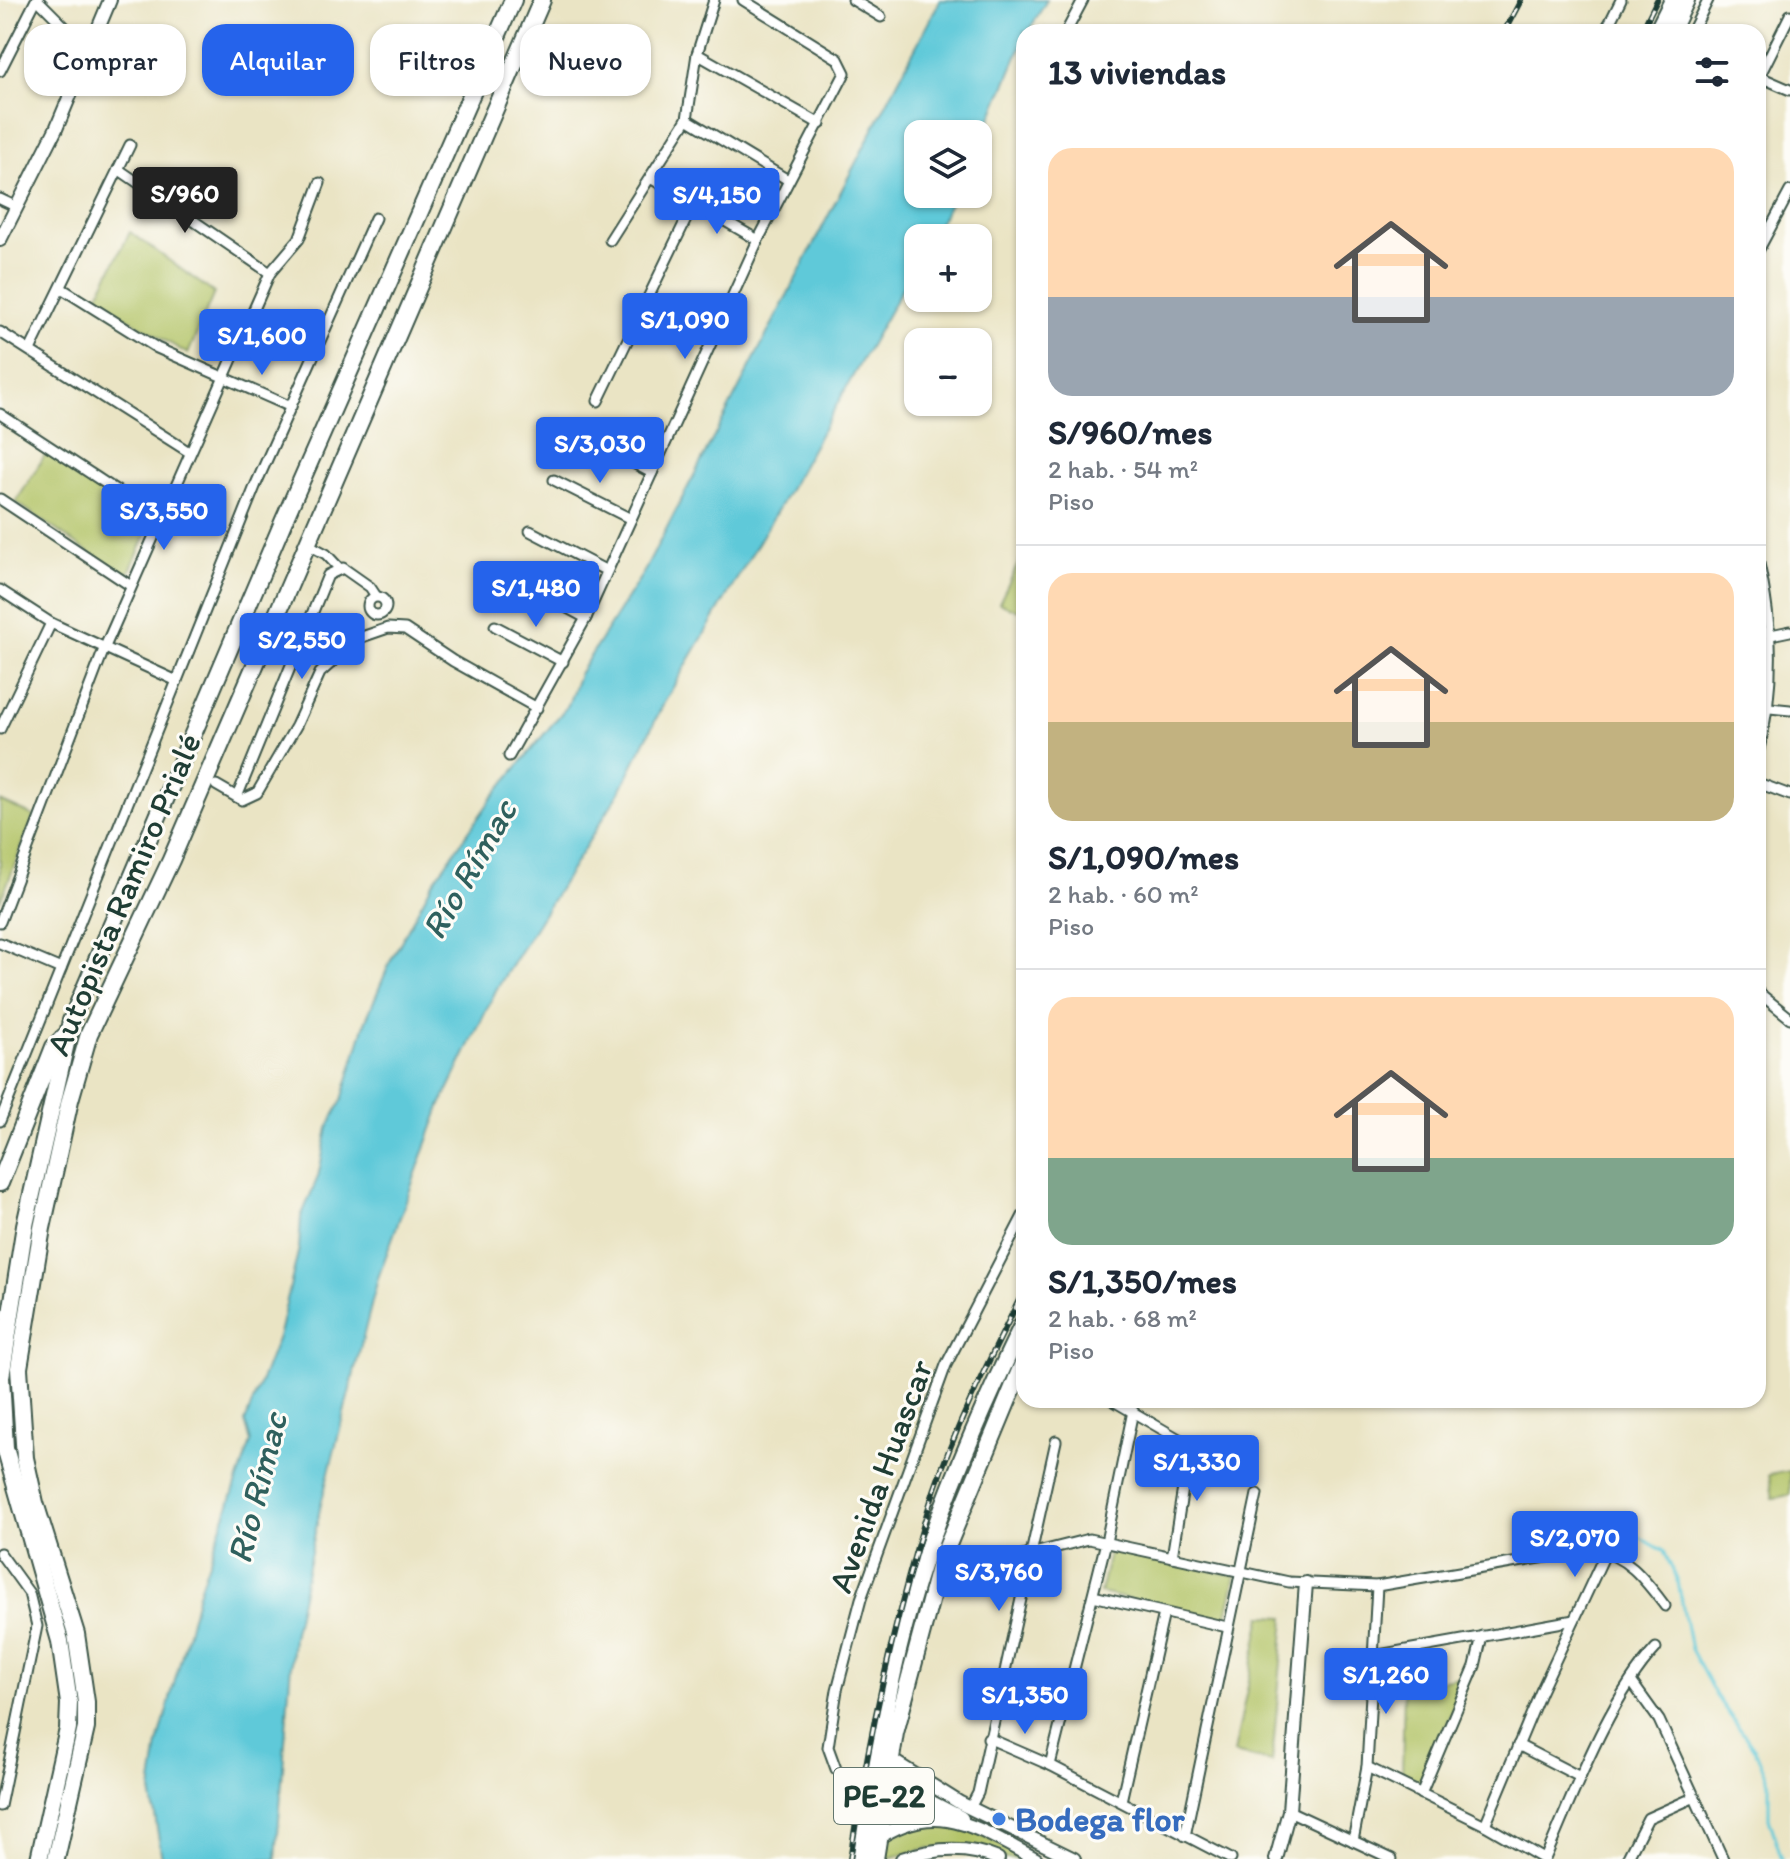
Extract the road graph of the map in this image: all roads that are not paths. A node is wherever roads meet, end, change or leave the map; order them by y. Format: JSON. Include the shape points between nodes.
{"nodes":[{"id":1,"x":37,"y":0,"type":"edge"},
{"id":2,"x":110,"y":0,"type":"edge"},
{"id":3,"x":513,"y":0,"type":"edge"},
{"id":4,"x":542,"y":0,"type":"edge"},
{"id":5,"x":714,"y":0,"type":"edge"},
{"id":6,"x":743,"y":0,"type":"edge"},
{"id":7,"x":853,"y":0,"type":"edge"},
{"id":8,"x":1083,"y":0,"type":"edge"},
{"id":9,"x":1621,"y":0,"type":"edge"},
{"id":10,"x":1673,"y":0,"type":"edge"},
{"id":11,"x":1686,"y":0,"type":"edge"},
{"id":12,"x":1708,"y":0,"type":"edge"},
{"id":13,"x":1790,"y":15,"type":"edge"},
{"id":14,"x":881,"y":17,"type":"dead end"},
{"id":15,"x":61,"y":24,"type":"edge"},
{"id":16,"x":101,"y":24,"type":"edge"},
{"id":17,"x":1070,"y":24,"type":"edge"},
{"id":18,"x":1608,"y":24,"type":"edge"},
{"id":19,"x":1661,"y":24,"type":"edge"},
{"id":20,"x":1675,"y":24,"type":"edge"},
{"id":21,"x":1696,"y":24,"type":"edge"},
{"id":22,"x":697,"y":54,"type":"junction"},
{"id":23,"x":1766,"y":62,"type":"edge"},
{"id":24,"x":1,"y":68,"type":"edge"},
{"id":25,"x":1766,"y":80,"type":"edge"},
{"id":26,"x":1790,"y":90,"type":"edge"},
{"id":27,"x":69,"y":96,"type":"edge"},
{"id":28,"x":687,"y":119,"type":"junction"},
{"id":29,"x":820,"y":124,"type":"junction"},
{"id":30,"x":130,"y":145,"type":"dead end"},
{"id":31,"x":118,"y":169,"type":"junction"},
{"id":32,"x":652,"y":179,"type":"junction"},
{"id":33,"x":788,"y":180,"type":"junction"},
{"id":34,"x":320,"y":183,"type":"dead end"},
{"id":35,"x":1790,"y":191,"type":"edge"},
{"id":36,"x":0,"y":199,"type":"edge"},
{"id":37,"x":694,"y":203,"type":"junction"},
{"id":38,"x":17,"y":207,"type":"junction"},
{"id":39,"x":375,"y":218,"type":"dead end"},
{"id":40,"x":1766,"y":236,"type":"edge"},
{"id":41,"x":0,"y":240,"type":"edge"},
{"id":42,"x":610,"y":240,"type":"dead end"},
{"id":43,"x":758,"y":240,"type":"junction"},
{"id":44,"x":270,"y":273,"type":"junction"},
{"id":45,"x":61,"y":288,"type":"junction"},
{"id":46,"x":0,"y":332,"type":"edge"},
{"id":47,"x":30,"y":350,"type":"junction"},
{"id":48,"x":221,"y":379,"type":"junction"},
{"id":49,"x":598,"y":401,"type":"dead end"},
{"id":50,"x":291,"y":407,"type":"junction"},
{"id":51,"x":0,"y":414,"type":"edge"},
{"id":52,"x":575,"y":432,"type":"dead end"},
{"id":53,"x":189,"y":452,"type":"junction"},
{"id":54,"x":652,"y":473,"type":"junction"},
{"id":55,"x":554,"y":480,"type":"dead end"},
{"id":56,"x":0,"y":499,"type":"edge"},
{"id":57,"x":160,"y":519,"type":"junction"},
{"id":58,"x":631,"y":519,"type":"junction"},
{"id":59,"x":530,"y":531,"type":"dead end"},
{"id":60,"x":307,"y":544,"type":"junction"},
{"id":61,"x":339,"y":568,"type":"junction"},
{"id":62,"x":607,"y":571,"type":"junction"},
{"id":63,"x":513,"y":579,"type":"dead end"},
{"id":64,"x":131,"y":586,"type":"junction"},
{"id":65,"x":0,"y":590,"type":"edge"},
{"id":66,"x":376,"y":596,"type":"dead end"},
{"id":67,"x":1766,"y":606,"type":"edge"},
{"id":68,"x":586,"y":618,"type":"junction"},
{"id":69,"x":51,"y":623,"type":"junction"},
{"id":70,"x":495,"y":626,"type":"dead end"},
{"id":71,"x":1790,"y":631,"type":"edge"},
{"id":72,"x":1771,"y":635,"type":"junction"},
{"id":73,"x":104,"y":649,"type":"junction"},
{"id":74,"x":563,"y":662,"type":"junction"},
{"id":75,"x":177,"y":681,"type":"junction"},
{"id":76,"x":537,"y":708,"type":"junction"},
{"id":77,"x":1770,"y":708,"type":"junction"},
{"id":78,"x":1790,"y":710,"type":"edge"},
{"id":79,"x":1766,"y":723,"type":"edge"},
{"id":80,"x":0,"y":729,"type":"edge"},
{"id":81,"x":509,"y":756,"type":"dead end"},
{"id":82,"x":216,"y":785,"type":"dead end"},
{"id":83,"x":1766,"y":786,"type":"edge"},
{"id":84,"x":1790,"y":795,"type":"edge"},
{"id":85,"x":237,"y":797,"type":"junction"},
{"id":86,"x":0,"y":922,"type":"edge"},
{"id":87,"x":0,"y":943,"type":"edge"},
{"id":88,"x":61,"y":969,"type":"junction"},
{"id":89,"x":1766,"y":998,"type":"edge"},
{"id":90,"x":1790,"y":1018,"type":"edge"},
{"id":91,"x":69,"y":1032,"type":"junction"},
{"id":92,"x":0,"y":1121,"type":"edge"},
{"id":93,"x":0,"y":1183,"type":"edge"},
{"id":94,"x":1016,"y":1229,"type":"edge"},
{"id":95,"x":1016,"y":1339,"type":"edge"},
{"id":96,"x":1016,"y":1381,"type":"edge"},
{"id":97,"x":1127,"y":1408,"type":"edge"},
{"id":98,"x":1133,"y":1411,"type":"junction"},
{"id":99,"x":2,"y":1440,"type":"edge"},
{"id":100,"x":1056,"y":1441,"type":"dead end"},
{"id":101,"x":1190,"y":1444,"type":"junction"},
{"id":102,"x":1215,"y":1460,"type":"dead end"},
{"id":103,"x":1257,"y":1494,"type":"dead end"},
{"id":104,"x":1106,"y":1542,"type":"junction"},
{"id":105,"x":1030,"y":1552,"type":"junction"},
{"id":106,"x":1606,"y":1552,"type":"junction"},
{"id":107,"x":0,"y":1553,"type":"edge"},
{"id":108,"x":1172,"y":1557,"type":"junction"},
{"id":109,"x":1240,"y":1572,"type":"junction"},
{"id":110,"x":936,"y":1578,"type":"junction"},
{"id":111,"x":1306,"y":1583,"type":"junction"},
{"id":112,"x":1377,"y":1586,"type":"junction"},
{"id":113,"x":1093,"y":1596,"type":"junction"},
{"id":114,"x":1665,"y":1606,"type":"dead end"},
{"id":115,"x":1164,"y":1613,"type":"junction"},
{"id":116,"x":1574,"y":1620,"type":"junction"},
{"id":117,"x":1227,"y":1627,"type":"junction"},
{"id":118,"x":1482,"y":1636,"type":"junction"},
{"id":119,"x":1656,"y":1648,"type":"dead end"},
{"id":120,"x":1373,"y":1656,"type":"junction"},
{"id":121,"x":1631,"y":1681,"type":"junction"},
{"id":122,"x":988,"y":1738,"type":"junction"},
{"id":123,"x":1518,"y":1745,"type":"junction"},
{"id":124,"x":1050,"y":1765,"type":"junction"},
{"id":125,"x":888,"y":1767,"type":"junction"},
{"id":126,"x":1367,"y":1767,"type":"junction"},
{"id":127,"x":836,"y":1769,"type":"dead end"},
{"id":128,"x":1580,"y":1777,"type":"junction"},
{"id":129,"x":1421,"y":1794,"type":"junction"},
{"id":130,"x":1695,"y":1797,"type":"junction"},
{"id":131,"x":1121,"y":1801,"type":"junction"},
{"id":132,"x":0,"y":1806,"type":"edge"},
{"id":133,"x":1289,"y":1811,"type":"junction"},
{"id":134,"x":965,"y":1814,"type":"junction"},
{"id":135,"x":1485,"y":1825,"type":"junction"},
{"id":136,"x":1185,"y":1836,"type":"junction"},
{"id":137,"x":878,"y":1838,"type":"junction"},
{"id":138,"x":1353,"y":1841,"type":"junction"},
{"id":139,"x":866,"y":1856,"type":"edge"},
{"id":140,"x":39,"y":1859,"type":"edge"},
{"id":141,"x":56,"y":1859,"type":"edge"},
{"id":142,"x":902,"y":1859,"type":"edge"},
{"id":143,"x":998,"y":1859,"type":"edge"},
{"id":144,"x":1036,"y":1859,"type":"edge"},
{"id":145,"x":1074,"y":1859,"type":"edge"},
{"id":146,"x":1231,"y":1859,"type":"edge"},
{"id":147,"x":1276,"y":1859,"type":"edge"},
{"id":148,"x":1392,"y":1859,"type":"edge"},
{"id":149,"x":1545,"y":1859,"type":"edge"},
{"id":150,"x":1627,"y":1859,"type":"edge"},
{"id":151,"x":1723,"y":1859,"type":"edge"}],
"edges":[{"from":1,"to":15,"type":"street"},
{"from":1,"to":24,"type":"street"},
{"from":2,"to":16,"type":"street"},
{"from":3,"to":91,"type":"highway","name":"Autopista Ramiro Prialé","via":[[284,520]]},
{"from":4,"to":60,"type":"highway","name":"Autopista Ramiro Prialé"},
{"from":5,"to":22,"type":"street"},
{"from":6,"to":29,"type":"street","via":[[838,59],[844,68]]},
{"from":7,"to":14,"type":"street"},
{"from":8,"to":17,"type":"street"},
{"from":9,"to":18,"type":"street"},
{"from":10,"to":19,"type":"highway"},
{"from":11,"to":20,"type":"highway"},
{"from":12,"to":21,"type":"street"},
{"from":13,"to":23,"type":"street"},
{"from":22,"to":28,"type":"street"},
{"from":22,"to":29,"type":"street"},
{"from":25,"to":26,"type":"street"},
{"from":27,"to":38,"type":"street"},
{"from":28,"to":32,"type":"street"},
{"from":28,"to":33,"type":"street"},
{"from":29,"to":33,"type":"street"},
{"from":30,"to":31,"type":"street"},
{"from":31,"to":44,"type":"street"},
{"from":31,"to":45,"type":"street"},
{"from":32,"to":37,"type":"street"},
{"from":32,"to":42,"type":"street"},
{"from":33,"to":43,"type":"street"},
{"from":34,"to":44,"type":"street","via":[[299,239]]},
{"from":35,"to":40,"type":"street"},
{"from":36,"to":38,"type":"street"},
{"from":37,"to":43,"type":"street"},
{"from":37,"to":49,"type":"street"},
{"from":38,"to":41,"type":"street"},
{"from":39,"to":50,"type":"street"},
{"from":43,"to":54,"type":"street"},
{"from":44,"to":48,"type":"street"},
{"from":45,"to":47,"type":"street"},
{"from":45,"to":48,"type":"street","via":[[157,348]]},
{"from":46,"to":47,"type":"street"},
{"from":47,"to":53,"type":"street"},
{"from":48,"to":50,"type":"street"},
{"from":48,"to":53,"type":"street"},
{"from":50,"to":75,"type":"street"},
{"from":51,"to":57,"type":"street"},
{"from":52,"to":54,"type":"street"},
{"from":53,"to":57,"type":"street"},
{"from":54,"to":58,"type":"street"},
{"from":55,"to":58,"type":"street"},
{"from":56,"to":64,"type":"street"},
{"from":57,"to":64,"type":"street"},
{"from":58,"to":62,"type":"street"},
{"from":59,"to":62,"type":"street"},
{"from":60,"to":61,"type":"street"},
{"from":60,"to":141,"type":"highway","name":"Autopista Ramiro Prialé","via":[[171,860],[89,1034],[42,1228],[19,1368],[20,1413],[35,1503],[76,1634],[86,1702],[86,1728]]},
{"from":61,"to":66,"type":"street","via":[[354,573]]},
{"from":61,"to":85,"type":"street","via":[[328,575]]},
{"from":62,"to":68,"type":"street"},
{"from":63,"to":68,"type":"street"},
{"from":64,"to":73,"type":"street"},
{"from":65,"to":69,"type":"street"},
{"from":67,"to":72,"type":"street"},
{"from":68,"to":74,"type":"street"},
{"from":69,"to":73,"type":"street"},
{"from":69,"to":80,"type":"street"},
{"from":70,"to":74,"type":"street"},
{"from":71,"to":72,"type":"street"},
{"from":72,"to":77,"type":"street"},
{"from":73,"to":75,"type":"street"},
{"from":73,"to":86,"type":"street"},
{"from":74,"to":76,"type":"street"},
{"from":75,"to":88,"type":"street"},
{"from":76,"to":81,"type":"street"},
{"from":76,"to":85,"type":"street","via":[[405,629],[388,628],[359,638],[320,673],[257,793],[248,800]]},
{"from":77,"to":78,"type":"street"},
{"from":77,"to":79,"type":"street"},
{"from":82,"to":85,"type":"street"},
{"from":83,"to":84,"type":"street"},
{"from":87,"to":88,"type":"street"},
{"from":88,"to":92,"type":"street"},
{"from":89,"to":90,"type":"street"},
{"from":91,"to":93,"type":"highway","via":[[54,1047]]},
{"from":91,"to":99,"type":"highway","name":"Autopista Ramiro Prialé","via":[[42,1138],[3,1345]]},
{"from":94,"to":127,"type":"street","name":"Avenida Huascar","via":[[946,1365],[861,1599],[828,1747]]},
{"from":95,"to":139,"type":"highway","number":"PE-22","via":[[965,1449],[922,1565],[880,1731]]},
{"from":96,"to":110,"type":"highway","number":"PE-22"},
{"from":97,"to":98,"type":"street"},
{"from":98,"to":101,"type":"street"},
{"from":98,"to":104,"type":"street"},
{"from":99,"to":140,"type":"highway","name":"Autopista Ramiro Prialé","via":[[60,1641],[69,1703]]},
{"from":100,"to":105,"type":"street"},
{"from":101,"to":102,"type":"street"},
{"from":101,"to":108,"type":"street"},
{"from":103,"to":109,"type":"street"},
{"from":104,"to":105,"type":"street","via":[[1089,1539]]},
{"from":104,"to":108,"type":"street"},
{"from":104,"to":113,"type":"street"},
{"from":105,"to":110,"type":"street"},
{"from":105,"to":122,"type":"street"},
{"from":106,"to":112,"type":"street","via":[[1594,1549]]},
{"from":106,"to":114,"type":"street","via":[[1639,1573]]},
{"from":106,"to":116,"type":"street"},
{"from":107,"to":132,"type":"street","via":[[29,1593],[37,1626]]},
{"from":108,"to":109,"type":"street"},
{"from":109,"to":111,"type":"street"},
{"from":109,"to":117,"type":"street"},
{"from":110,"to":125,"type":"highway","number":"PE-22"},
{"from":111,"to":112,"type":"street"},
{"from":111,"to":133,"type":"street"},
{"from":112,"to":120,"type":"street"},
{"from":113,"to":115,"type":"street"},
{"from":113,"to":124,"type":"street"},
{"from":115,"to":117,"type":"street"},
{"from":115,"to":131,"type":"street"},
{"from":116,"to":118,"type":"street"},
{"from":116,"to":123,"type":"street"},
{"from":117,"to":136,"type":"street"},
{"from":118,"to":120,"type":"street"},
{"from":118,"to":129,"type":"street","via":[[1475,1666]]},
{"from":119,"to":121,"type":"street"},
{"from":120,"to":126,"type":"street"},
{"from":121,"to":128,"type":"street"},
{"from":121,"to":130,"type":"street","via":[[1659,1720]]},
{"from":122,"to":124,"type":"street"},
{"from":122,"to":134,"type":"street","via":[[978,1793]]},
{"from":123,"to":128,"type":"street"},
{"from":123,"to":135,"type":"street"},
{"from":124,"to":131,"type":"street"},
{"from":125,"to":134,"type":"highway","via":[[914,1795]]},
{"from":125,"to":137,"type":"highway","number":"PE-22"},
{"from":126,"to":129,"type":"street"},
{"from":126,"to":138,"type":"street"},
{"from":128,"to":149,"type":"street"},
{"from":129,"to":135,"type":"street"},
{"from":130,"to":150,"type":"street","via":[[1648,1818]]},
{"from":130,"to":151,"type":"street"},
{"from":131,"to":136,"type":"street"},
{"from":133,"to":138,"type":"street"},
{"from":133,"to":147,"type":"street"},
{"from":134,"to":137,"type":"street","via":[[919,1821]]},
{"from":134,"to":144,"type":"street"},
{"from":134,"to":145,"type":"street"},
{"from":135,"to":149,"type":"street"},
{"from":136,"to":146,"type":"street"},
{"from":137,"to":139,"type":"highway","number":"PE-22"},
{"from":138,"to":148,"type":"street"},
{"from":142,"to":143,"type":"street","via":[[945,1849]]}]}
